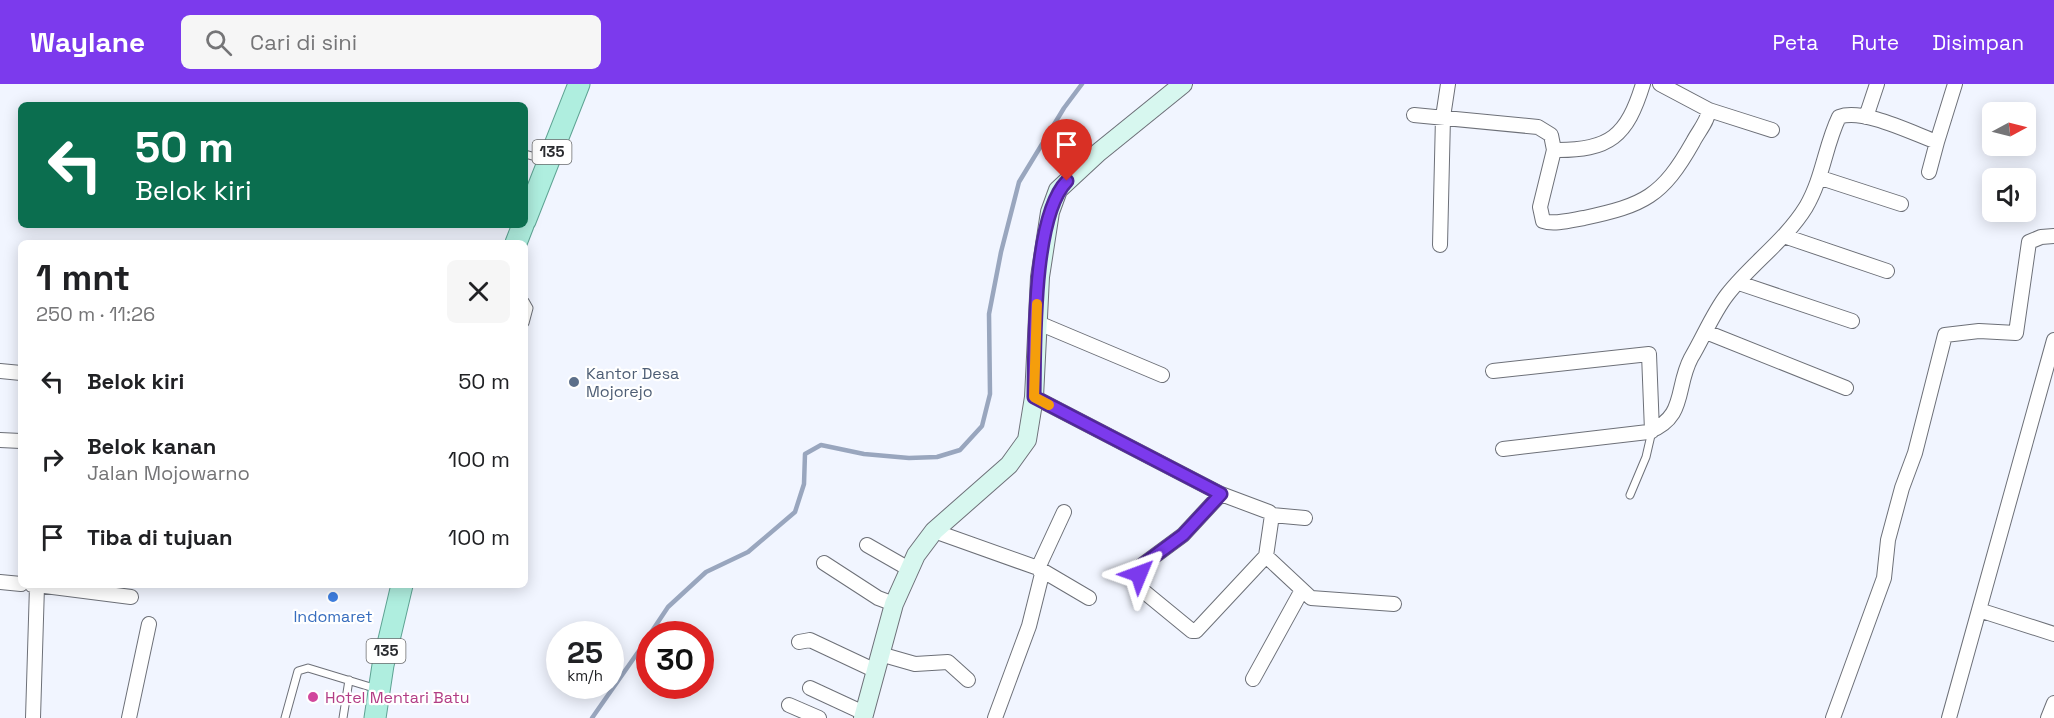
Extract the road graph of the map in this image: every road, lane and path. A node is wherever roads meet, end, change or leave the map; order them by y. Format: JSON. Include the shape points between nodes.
{"nodes":[{"id":1,"x":579,"y":84,"type":"edge"},
{"id":2,"x":1183,"y":84,"type":"edge"},
{"id":3,"x":1448,"y":84,"type":"edge"},
{"id":4,"x":1642,"y":84,"type":"edge"},
{"id":5,"x":1659,"y":84,"type":"edge"},
{"id":6,"x":1877,"y":84,"type":"edge"},
{"id":7,"x":1955,"y":84,"type":"edge"},
{"id":8,"x":1709,"y":110,"type":"junction"},
{"id":9,"x":1414,"y":115,"type":"dead end"},
{"id":10,"x":1443,"y":117,"type":"junction"},
{"id":11,"x":1866,"y":117,"type":"junction"},
{"id":12,"x":1772,"y":130,"type":"dead end"},
{"id":13,"x":1936,"y":142,"type":"junction"},
{"id":14,"x":1554,"y":150,"type":"junction"},
{"id":15,"x":528,"y":155,"type":"edge"},
{"id":16,"x":549,"y":160,"type":"junction"},
{"id":17,"x":1929,"y":172,"type":"dead end"},
{"id":18,"x":1821,"y":178,"type":"junction"},
{"id":19,"x":1901,"y":204,"type":"dead end"},
{"id":20,"x":528,"y":213,"type":"edge"},
{"id":21,"x":1784,"y":236,"type":"junction"},
{"id":22,"x":2054,"y":236,"type":"edge"},
{"id":23,"x":1440,"y":245,"type":"dead end"},
{"id":24,"x":1887,"y":271,"type":"dead end"},
{"id":25,"x":1739,"y":283,"type":"junction"},
{"id":26,"x":1852,"y":321,"type":"dead end"},
{"id":27,"x":1036,"y":322,"type":"junction"},
{"id":28,"x":1706,"y":332,"type":"junction"},
{"id":29,"x":2054,"y":340,"type":"edge"},
{"id":30,"x":0,"y":371,"type":"edge"},
{"id":31,"x":1493,"y":371,"type":"dead end"},
{"id":32,"x":18,"y":373,"type":"edge"},
{"id":33,"x":1162,"y":375,"type":"dead end"},
{"id":34,"x":1846,"y":388,"type":"dead end"},
{"id":35,"x":1034,"y":397,"type":"junction"},
{"id":36,"x":1652,"y":431,"type":"junction"},
{"id":37,"x":0,"y":440,"type":"edge"},
{"id":38,"x":18,"y":441,"type":"edge"},
{"id":39,"x":1503,"y":449,"type":"dead end"},
{"id":40,"x":1221,"y":494,"type":"junction"},
{"id":41,"x":1630,"y":495,"type":"dead end"},
{"id":42,"x":1064,"y":512,"type":"dead end"},
{"id":43,"x":1272,"y":515,"type":"junction"},
{"id":44,"x":1305,"y":518,"type":"dead end"},
{"id":45,"x":934,"y":531,"type":"junction"},
{"id":46,"x":867,"y":545,"type":"dead end"},
{"id":47,"x":1266,"y":556,"type":"junction"},
{"id":48,"x":824,"y":563,"type":"dead end"},
{"id":49,"x":1038,"y":568,"type":"junction"},
{"id":50,"x":909,"y":569,"type":"junction"},
{"id":51,"x":0,"y":582,"type":"edge"},
{"id":52,"x":18,"y":584,"type":"edge"},
{"id":53,"x":37,"y":588,"type":"edge"},
{"id":54,"x":60,"y":588,"type":"edge"},
{"id":55,"x":401,"y":588,"type":"edge"},
{"id":56,"x":1302,"y":591,"type":"junction"},
{"id":57,"x":131,"y":597,"type":"dead end"},
{"id":58,"x":1089,"y":598,"type":"dead end"},
{"id":59,"x":894,"y":604,"type":"junction"},
{"id":60,"x":1394,"y":604,"type":"dead end"},
{"id":61,"x":1979,"y":610,"type":"junction"},
{"id":62,"x":149,"y":624,"type":"dead end"},
{"id":63,"x":2054,"y":634,"type":"edge"},
{"id":64,"x":799,"y":642,"type":"dead end"},
{"id":65,"x":878,"y":662,"type":"junction"},
{"id":66,"x":1253,"y":679,"type":"dead end"},
{"id":67,"x":349,"y":680,"type":"junction"},
{"id":68,"x":968,"y":680,"type":"dead end"},
{"id":69,"x":810,"y":688,"type":"dead end"},
{"id":70,"x":379,"y":690,"type":"junction"},
{"id":71,"x":2054,"y":703,"type":"edge"},
{"id":72,"x":789,"y":705,"type":"dead end"},
{"id":73,"x":864,"y":716,"type":"edge"},
{"id":74,"x":33,"y":718,"type":"edge"},
{"id":75,"x":129,"y":718,"type":"edge"},
{"id":76,"x":285,"y":718,"type":"edge"},
{"id":77,"x":343,"y":718,"type":"edge"},
{"id":78,"x":375,"y":718,"type":"edge"},
{"id":79,"x":819,"y":718,"type":"edge"},
{"id":80,"x":995,"y":718,"type":"edge"},
{"id":81,"x":1833,"y":718,"type":"edge"},
{"id":82,"x":1949,"y":718,"type":"edge"},
{"id":83,"x":2048,"y":718,"type":"edge"}],
"edges":[{"from":1,"to":16,"type":"main road","number":"135"},
{"from":2,"to":27,"type":"street","via":[[1058,190],[1044,243]]},
{"from":3,"to":10,"type":"street"},
{"from":4,"to":14,"type":"street","via":[[1634,112],[1615,136],[1583,148]]},
{"from":5,"to":8,"type":"street"},
{"from":6,"to":11,"type":"street"},
{"from":7,"to":13,"type":"street"},
{"from":8,"to":12,"type":"street"},
{"from":8,"to":14,"type":"street","via":[[1678,168],[1662,188],[1625,208],[1573,220],[1543,221],[1540,207]]},
{"from":9,"to":10,"type":"street"},
{"from":10,"to":14,"type":"street","via":[[1538,127],[1551,135]]},
{"from":10,"to":23,"type":"street"},
{"from":11,"to":13,"type":"street"},
{"from":11,"to":18,"type":"street","via":[[1839,117]]},
{"from":13,"to":17,"type":"street"},
{"from":15,"to":16,"type":"lane"},
{"from":16,"to":20,"type":"main road","number":"135"},
{"from":18,"to":19,"type":"street"},
{"from":18,"to":21,"type":"street"},
{"from":21,"to":24,"type":"street"},
{"from":21,"to":25,"type":"street"},
{"from":22,"to":81,"type":"street","via":[[2029,242],[2016,333],[1979,331],[1945,335],[1888,540],[1884,578]]},
{"from":25,"to":26,"type":"street"},
{"from":25,"to":28,"type":"street","via":[[1727,295]]},
{"from":27,"to":33,"type":"street"},
{"from":27,"to":35,"type":"street"},
{"from":28,"to":34,"type":"street"},
{"from":28,"to":36,"type":"street","via":[[1685,370],[1672,417]]},
{"from":29,"to":61,"type":"street"},
{"from":30,"to":32,"type":"street"},
{"from":31,"to":36,"type":"street","via":[[1649,354]]},
{"from":35,"to":40,"type":"street"},
{"from":35,"to":45,"type":"street","via":[[1030,429],[1021,452]]},
{"from":36,"to":39,"type":"street"},
{"from":36,"to":41,"type":"lane"},
{"from":37,"to":38,"type":"street"},
{"from":40,"to":43,"type":"street"},
{"from":40,"to":47,"type":"street","via":[[1183,535],[1141,566],[1142,590],[1196,631]]},
{"from":42,"to":49,"type":"street"},
{"from":43,"to":44,"type":"street"},
{"from":43,"to":47,"type":"street"},
{"from":45,"to":49,"type":"street"},
{"from":45,"to":50,"type":"street"},
{"from":46,"to":50,"type":"street"},
{"from":47,"to":56,"type":"street"},
{"from":48,"to":59,"type":"street"},
{"from":49,"to":58,"type":"street"},
{"from":49,"to":80,"type":"street","via":[[1043,578]]},
{"from":50,"to":59,"type":"street"},
{"from":51,"to":52,"type":"street"},
{"from":53,"to":74,"type":"street"},
{"from":54,"to":57,"type":"street"},
{"from":55,"to":70,"type":"main road","number":"135"},
{"from":56,"to":60,"type":"street","via":[[1320,600]]},
{"from":56,"to":66,"type":"street"},
{"from":59,"to":65,"type":"street"},
{"from":61,"to":63,"type":"street"},
{"from":61,"to":82,"type":"street"},
{"from":62,"to":75,"type":"street"},
{"from":64,"to":65,"type":"street","via":[[810,640]]},
{"from":65,"to":68,"type":"street","via":[[948,662]]},
{"from":65,"to":73,"type":"street"},
{"from":67,"to":70,"type":"lane"},
{"from":67,"to":76,"type":"lane","via":[[308,668],[298,671]]},
{"from":67,"to":77,"type":"lane"},
{"from":69,"to":73,"type":"street"},
{"from":70,"to":78,"type":"main road","number":"135"},
{"from":71,"to":83,"type":"street"},
{"from":72,"to":79,"type":"street"}]}
